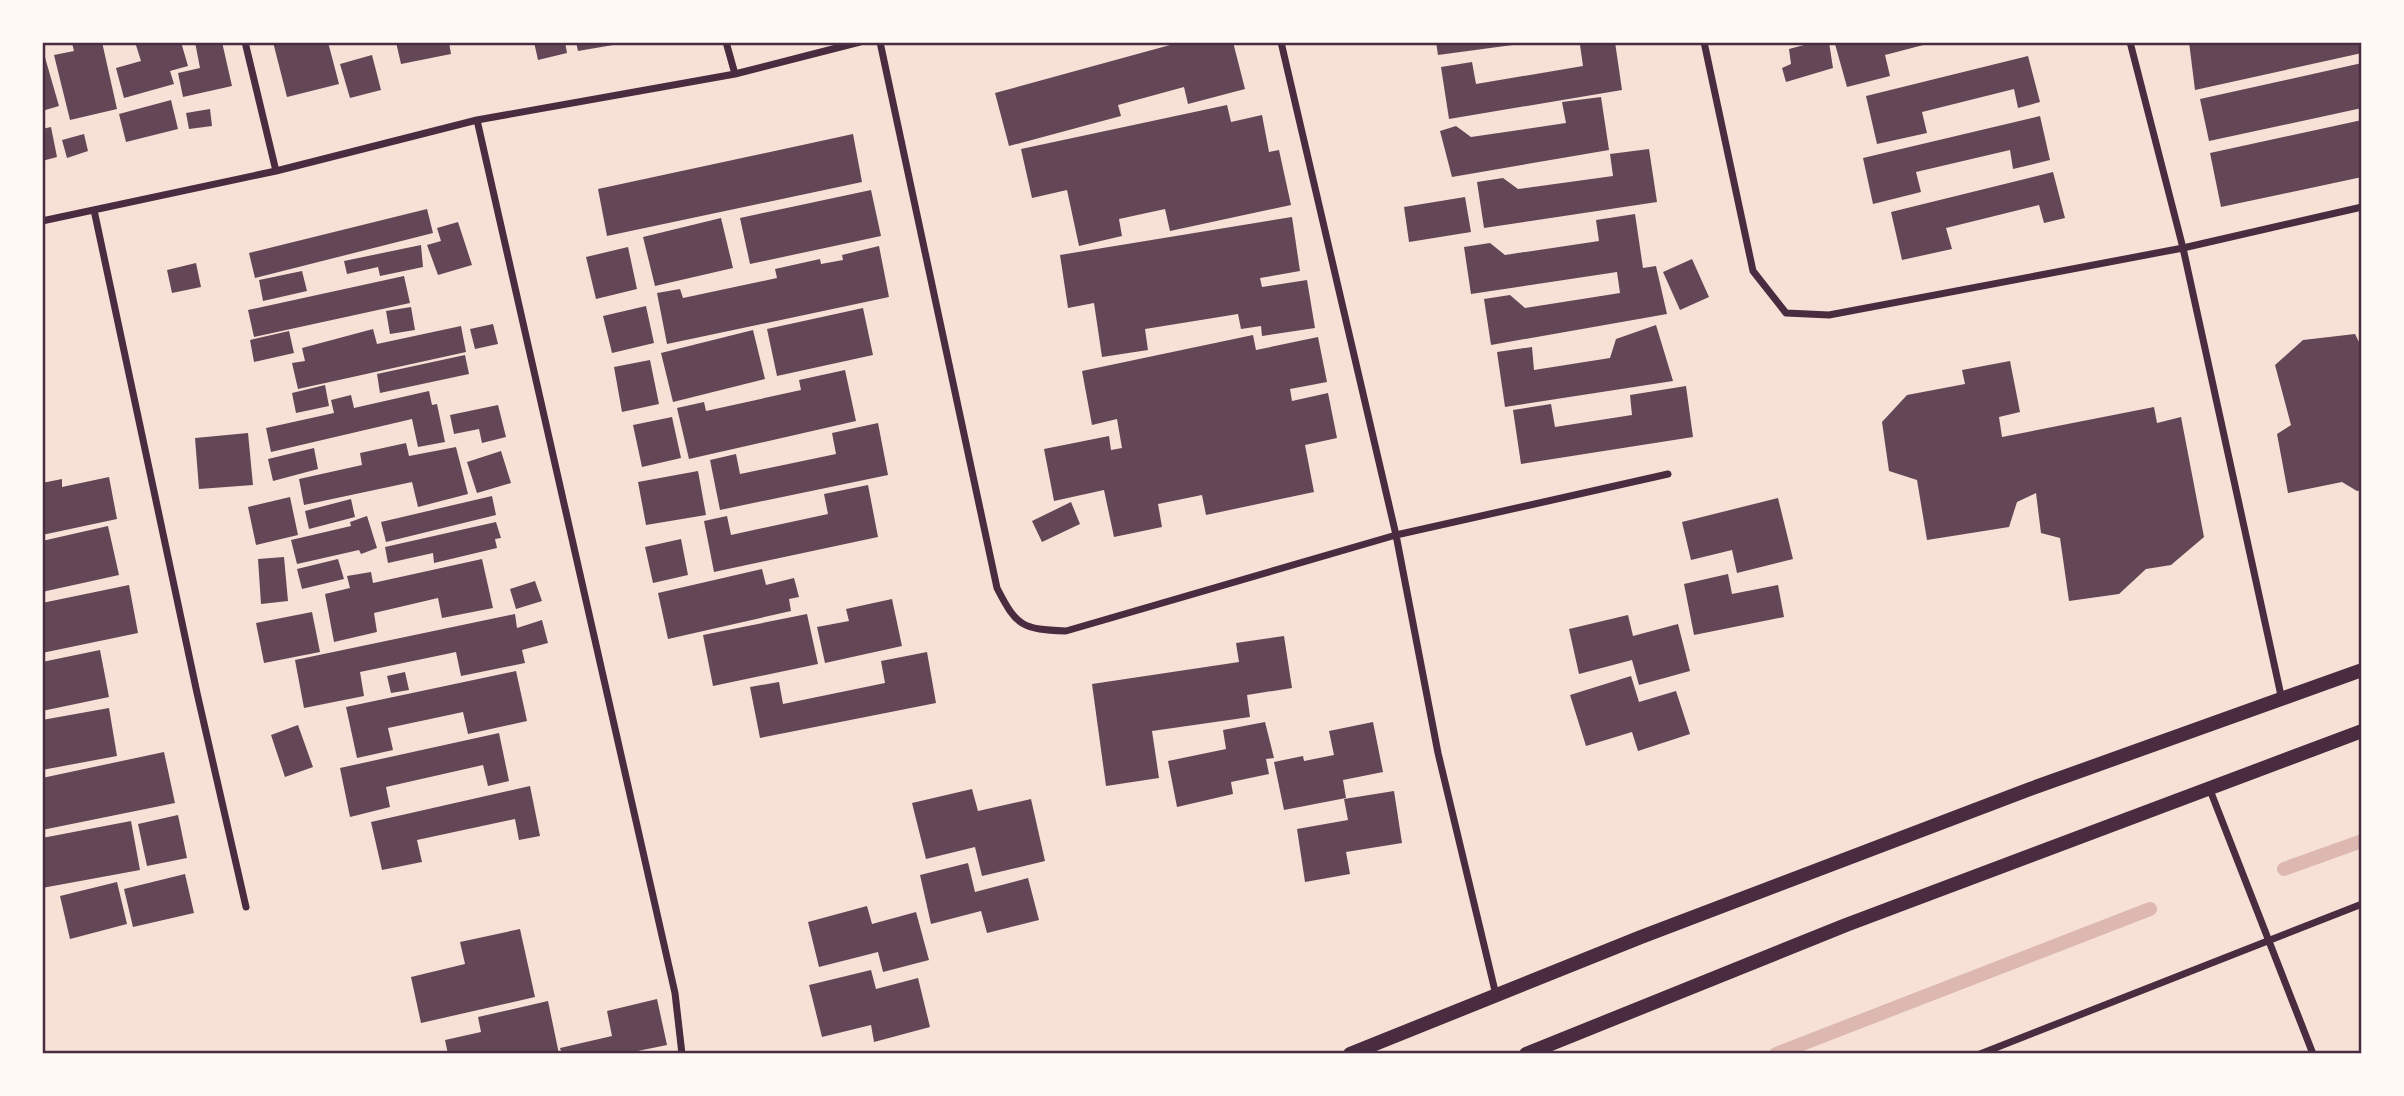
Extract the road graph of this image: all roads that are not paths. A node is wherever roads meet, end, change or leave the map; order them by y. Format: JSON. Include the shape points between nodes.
{"nodes":[{"id":1,"x":245,"y":42,"type":"edge"},
{"id":2,"x":726,"y":42,"type":"edge"},
{"id":3,"x":860,"y":42,"type":"edge"},
{"id":4,"x":880,"y":42,"type":"edge"},
{"id":5,"x":1281,"y":42,"type":"edge"},
{"id":6,"x":1704,"y":42,"type":"edge"},
{"id":7,"x":2130,"y":42,"type":"edge"},
{"id":8,"x":734,"y":74,"type":"junction"},
{"id":9,"x":477,"y":120,"type":"junction"},
{"id":10,"x":276,"y":171,"type":"junction"},
{"id":11,"x":2362,"y":207,"type":"edge"},
{"id":12,"x":94,"y":210,"type":"junction"},
{"id":13,"x":42,"y":221,"type":"edge"},
{"id":14,"x":2183,"y":248,"type":"junction"},
{"id":15,"x":1668,"y":474,"type":"dead end"},
{"id":16,"x":1396,"y":535,"type":"junction"},
{"id":17,"x":2362,"y":670,"type":"edge"},
{"id":18,"x":2282,"y":701,"type":"junction"},
{"id":19,"x":2362,"y":731,"type":"edge"},
{"id":20,"x":2210,"y":790,"type":"junction"},
{"id":21,"x":2362,"y":904,"type":"edge"},
{"id":22,"x":246,"y":907,"type":"dead end"},
{"id":23,"x":2269,"y":941,"type":"junction"},
{"id":24,"x":1496,"y":995,"type":"junction"},
{"id":25,"x":682,"y":1054,"type":"edge"},
{"id":26,"x":1350,"y":1054,"type":"edge"},
{"id":27,"x":1526,"y":1054,"type":"edge"},
{"id":28,"x":1980,"y":1054,"type":"edge"},
{"id":29,"x":2313,"y":1054,"type":"edge"}],
"edges":[{"from":1,"to":10,"type":"street"},
{"from":2,"to":8,"type":"street"},
{"from":3,"to":8,"type":"street"},
{"from":4,"to":16,"type":"street","via":[[997,587],[1011,614],[1031,629],[1066,631]]},
{"from":5,"to":16,"type":"street"},
{"from":6,"to":14,"type":"street","via":[[1754,271],[1786,313],[1829,315]]},
{"from":7,"to":14,"type":"street"},
{"from":8,"to":9,"type":"street"},
{"from":9,"to":10,"type":"street"},
{"from":9,"to":25,"type":"street","via":[[675,993]]},
{"from":10,"to":12,"type":"street"},
{"from":11,"to":14,"type":"street"},
{"from":12,"to":13,"type":"street"},
{"from":12,"to":22,"type":"street"},
{"from":14,"to":18,"type":"street"},
{"from":15,"to":16,"type":"street"},
{"from":16,"to":24,"type":"street","via":[[1438,753]]},
{"from":17,"to":18,"type":"main road"},
{"from":18,"to":24,"type":"main road","via":[[2030,789]]},
{"from":19,"to":20,"type":"main road"},
{"from":20,"to":23,"type":"street"},
{"from":20,"to":27,"type":"main road","via":[[1846,925]]},
{"from":21,"to":23,"type":"street"},
{"from":23,"to":28,"type":"street"},
{"from":23,"to":29,"type":"street"},
{"from":24,"to":26,"type":"main road"}]}
